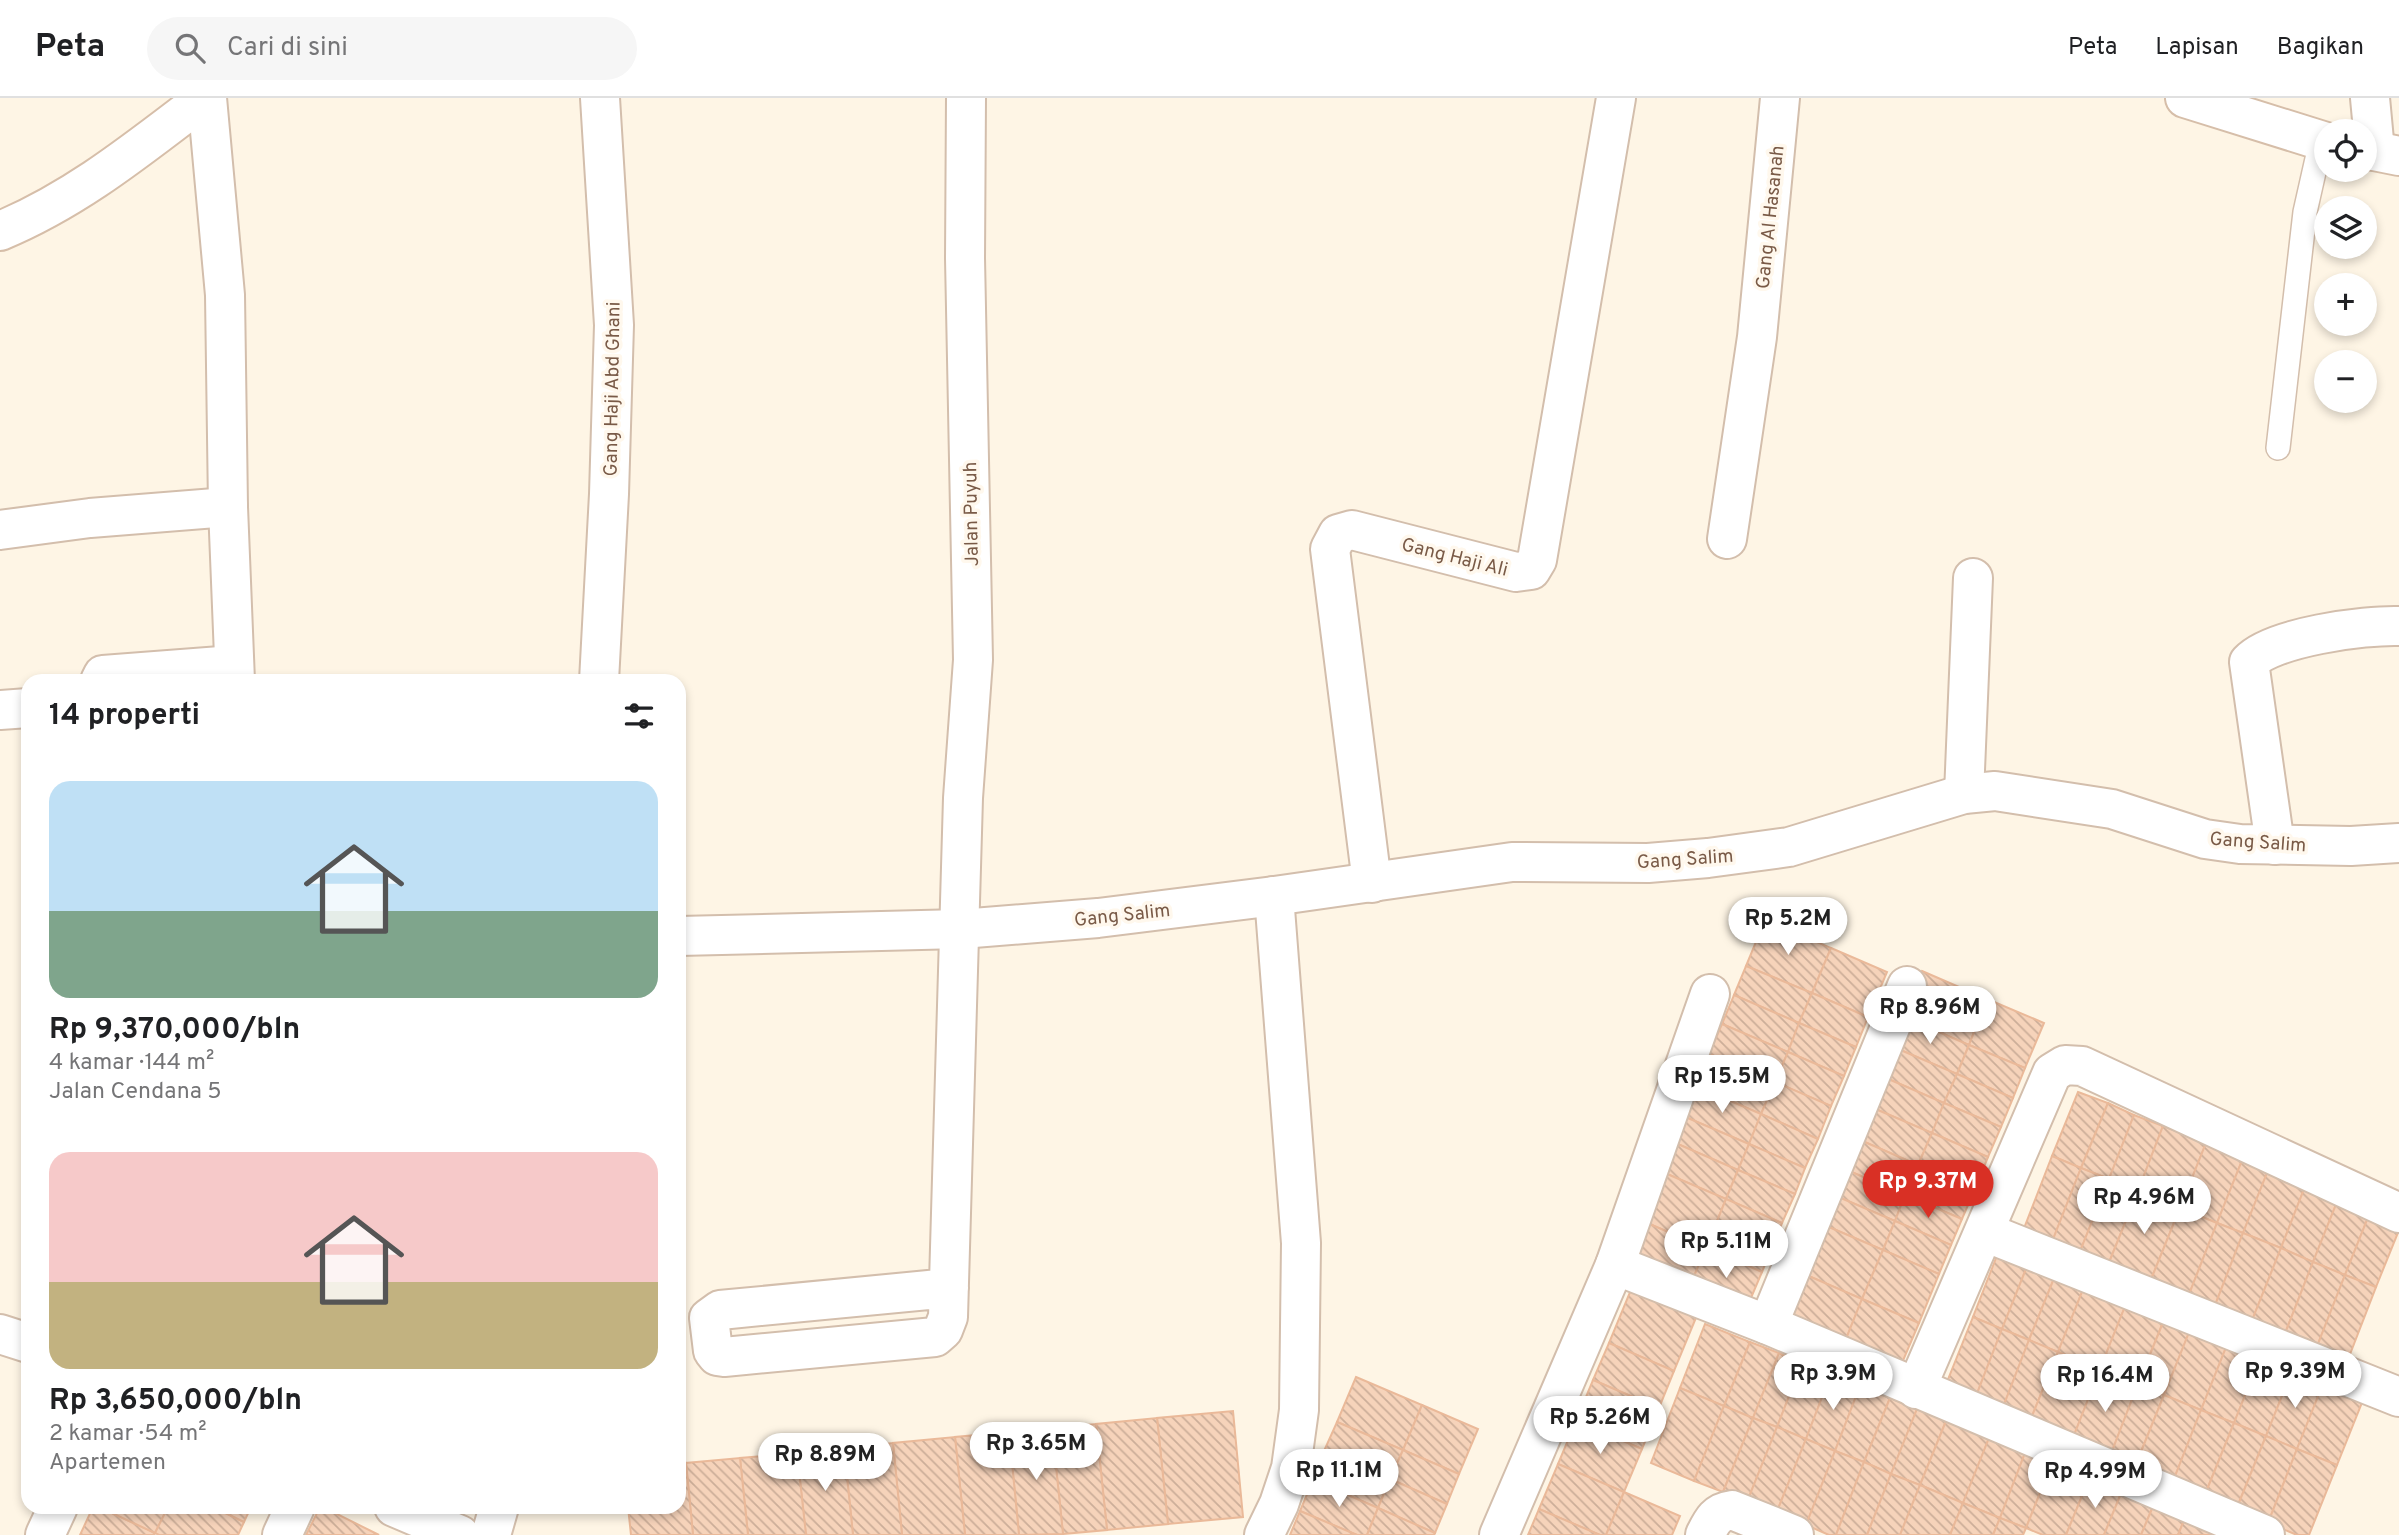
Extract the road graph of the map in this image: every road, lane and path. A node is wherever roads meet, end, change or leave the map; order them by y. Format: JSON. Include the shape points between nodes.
{"nodes":[{"id":1,"x":206,"y":98,"type":"edge"},
{"id":2,"x":600,"y":98,"type":"edge"},
{"id":3,"x":965,"y":98,"type":"edge"},
{"id":4,"x":1616,"y":98,"type":"edge"},
{"id":5,"x":1780,"y":98,"type":"edge"},
{"id":6,"x":2185,"y":98,"type":"edge"},
{"id":7,"x":2370,"y":98,"type":"edge"},
{"id":8,"x":2314,"y":138,"type":"edge"},
{"id":9,"x":2379,"y":152,"type":"edge"},
{"id":10,"x":2314,"y":178,"type":"edge"},
{"id":11,"x":0,"y":231,"type":"edge"},
{"id":12,"x":2278,"y":448,"type":"dead end"},
{"id":13,"x":228,"y":507,"type":"junction"},
{"id":14,"x":0,"y":530,"type":"edge"},
{"id":15,"x":1727,"y":539,"type":"dead end"},
{"id":16,"x":1973,"y":578,"type":"dead end"},
{"id":17,"x":2399,"y":626,"type":"edge"},
{"id":18,"x":234,"y":673,"type":"edge"},
{"id":19,"x":168,"y":674,"type":"edge"},
{"id":20,"x":599,"y":674,"type":"edge"},
{"id":21,"x":21,"y":708,"type":"edge"},
{"id":22,"x":0,"y":710,"type":"edge"},
{"id":23,"x":1964,"y":794,"type":"junction"},
{"id":24,"x":2399,"y":844,"type":"edge"},
{"id":25,"x":2275,"y":845,"type":"junction"},
{"id":26,"x":1372,"y":883,"type":"junction"},
{"id":27,"x":1274,"y":896,"type":"junction"},
{"id":28,"x":961,"y":929,"type":"junction"},
{"id":29,"x":686,"y":936,"type":"edge"},
{"id":30,"x":1907,"y":986,"type":"dead end"},
{"id":31,"x":1710,"y":994,"type":"dead end"},
{"id":32,"x":2399,"y":1213,"type":"edge"},
{"id":33,"x":1985,"y":1232,"type":"junction"},
{"id":34,"x":1615,"y":1265,"type":"junction"},
{"id":35,"x":949,"y":1288,"type":"junction"},
{"id":36,"x":1768,"y":1325,"type":"junction"},
{"id":37,"x":0,"y":1334,"type":"edge"},
{"id":38,"x":21,"y":1341,"type":"edge"},
{"id":39,"x":1916,"y":1389,"type":"junction"},
{"id":40,"x":2399,"y":1397,"type":"edge"},
{"id":41,"x":55,"y":1514,"type":"edge"},
{"id":42,"x":292,"y":1514,"type":"edge"},
{"id":43,"x":410,"y":1514,"type":"edge"},
{"id":44,"x":497,"y":1514,"type":"edge"},
{"id":45,"x":45,"y":1535,"type":"edge"},
{"id":46,"x":282,"y":1535,"type":"edge"},
{"id":47,"x":460,"y":1535,"type":"edge"},
{"id":48,"x":491,"y":1535,"type":"edge"},
{"id":49,"x":1264,"y":1535,"type":"edge"},
{"id":50,"x":1499,"y":1535,"type":"edge"},
{"id":51,"x":1705,"y":1535,"type":"edge"},
{"id":52,"x":1794,"y":1535,"type":"edge"},
{"id":53,"x":2265,"y":1535,"type":"edge"}],
"edges":[{"from":1,"to":11,"type":"street","via":[[106,174],[54,206]]},
{"from":1,"to":13,"type":"street","via":[[225,295]]},
{"from":2,"to":20,"type":"street","name":"Gang Haji Abd Ghani","via":[[614,326]]},
{"from":3,"to":28,"type":"street","name":"Jalan Puyuh","via":[[973,660],[963,798]]},
{"from":4,"to":26,"type":"street","name":"Gang Haji Ali","via":[[1537,560],[1531,570],[1516,572],[1352,530],[1339,534],[1330,549]]},
{"from":5,"to":15,"type":"street","name":"Gang Al Hasanah","via":[[1757,337]]},
{"from":6,"to":8,"type":"street"},
{"from":7,"to":9,"type":"street"},
{"from":10,"to":12,"type":"lane","via":[[2305,212]]},
{"from":13,"to":14,"type":"street"},
{"from":13,"to":18,"type":"street"},
{"from":16,"to":23,"type":"street"},
{"from":17,"to":25,"type":"street","via":[[2318,634],[2257,653],[2249,662]]},
{"from":18,"to":19,"type":"street"},
{"from":21,"to":22,"type":"street"},
{"from":23,"to":25,"type":"street","name":"Gang Salim","via":[[1995,791],[2046,797],[2112,808],[2205,839]]},
{"from":23,"to":26,"type":"street","name":"Gang Salim","via":[[1789,847],[1648,863],[1512,862]]},
{"from":24,"to":25,"type":"street","name":"Gang Salim"},
{"from":26,"to":27,"type":"street","name":"Gang Salim"},
{"from":27,"to":28,"type":"street","name":"Gang Salim"},
{"from":27,"to":49,"type":"street","via":[[1301,1243],[1299,1410],[1291,1468]]},
{"from":28,"to":29,"type":"street","name":"Gang Salim"},
{"from":28,"to":35,"type":"street","name":"Jalan Puyuh"},
{"from":30,"to":36,"type":"street"},
{"from":31,"to":34,"type":"street"},
{"from":32,"to":33,"type":"street","via":[[2082,1066],[2065,1065],[2052,1073]]},
{"from":33,"to":39,"type":"street"},
{"from":33,"to":40,"type":"street"},
{"from":34,"to":36,"type":"street"},
{"from":34,"to":50,"type":"street"},
{"from":35,"to":35,"type":"street","name":"Jalan Puyuh","via":[[720,1310],[709,1318],[713,1352],[724,1357],[935,1337],[948,1317]]},
{"from":36,"to":39,"type":"street"},
{"from":37,"to":38,"type":"street"},
{"from":39,"to":53,"type":"street"},
{"from":41,"to":45,"type":"street"},
{"from":42,"to":46,"type":"street"},
{"from":43,"to":47,"type":"street"},
{"from":44,"to":48,"type":"street"},
{"from":51,"to":52,"type":"street","via":[[1721,1511],[1732,1510]]}]}
